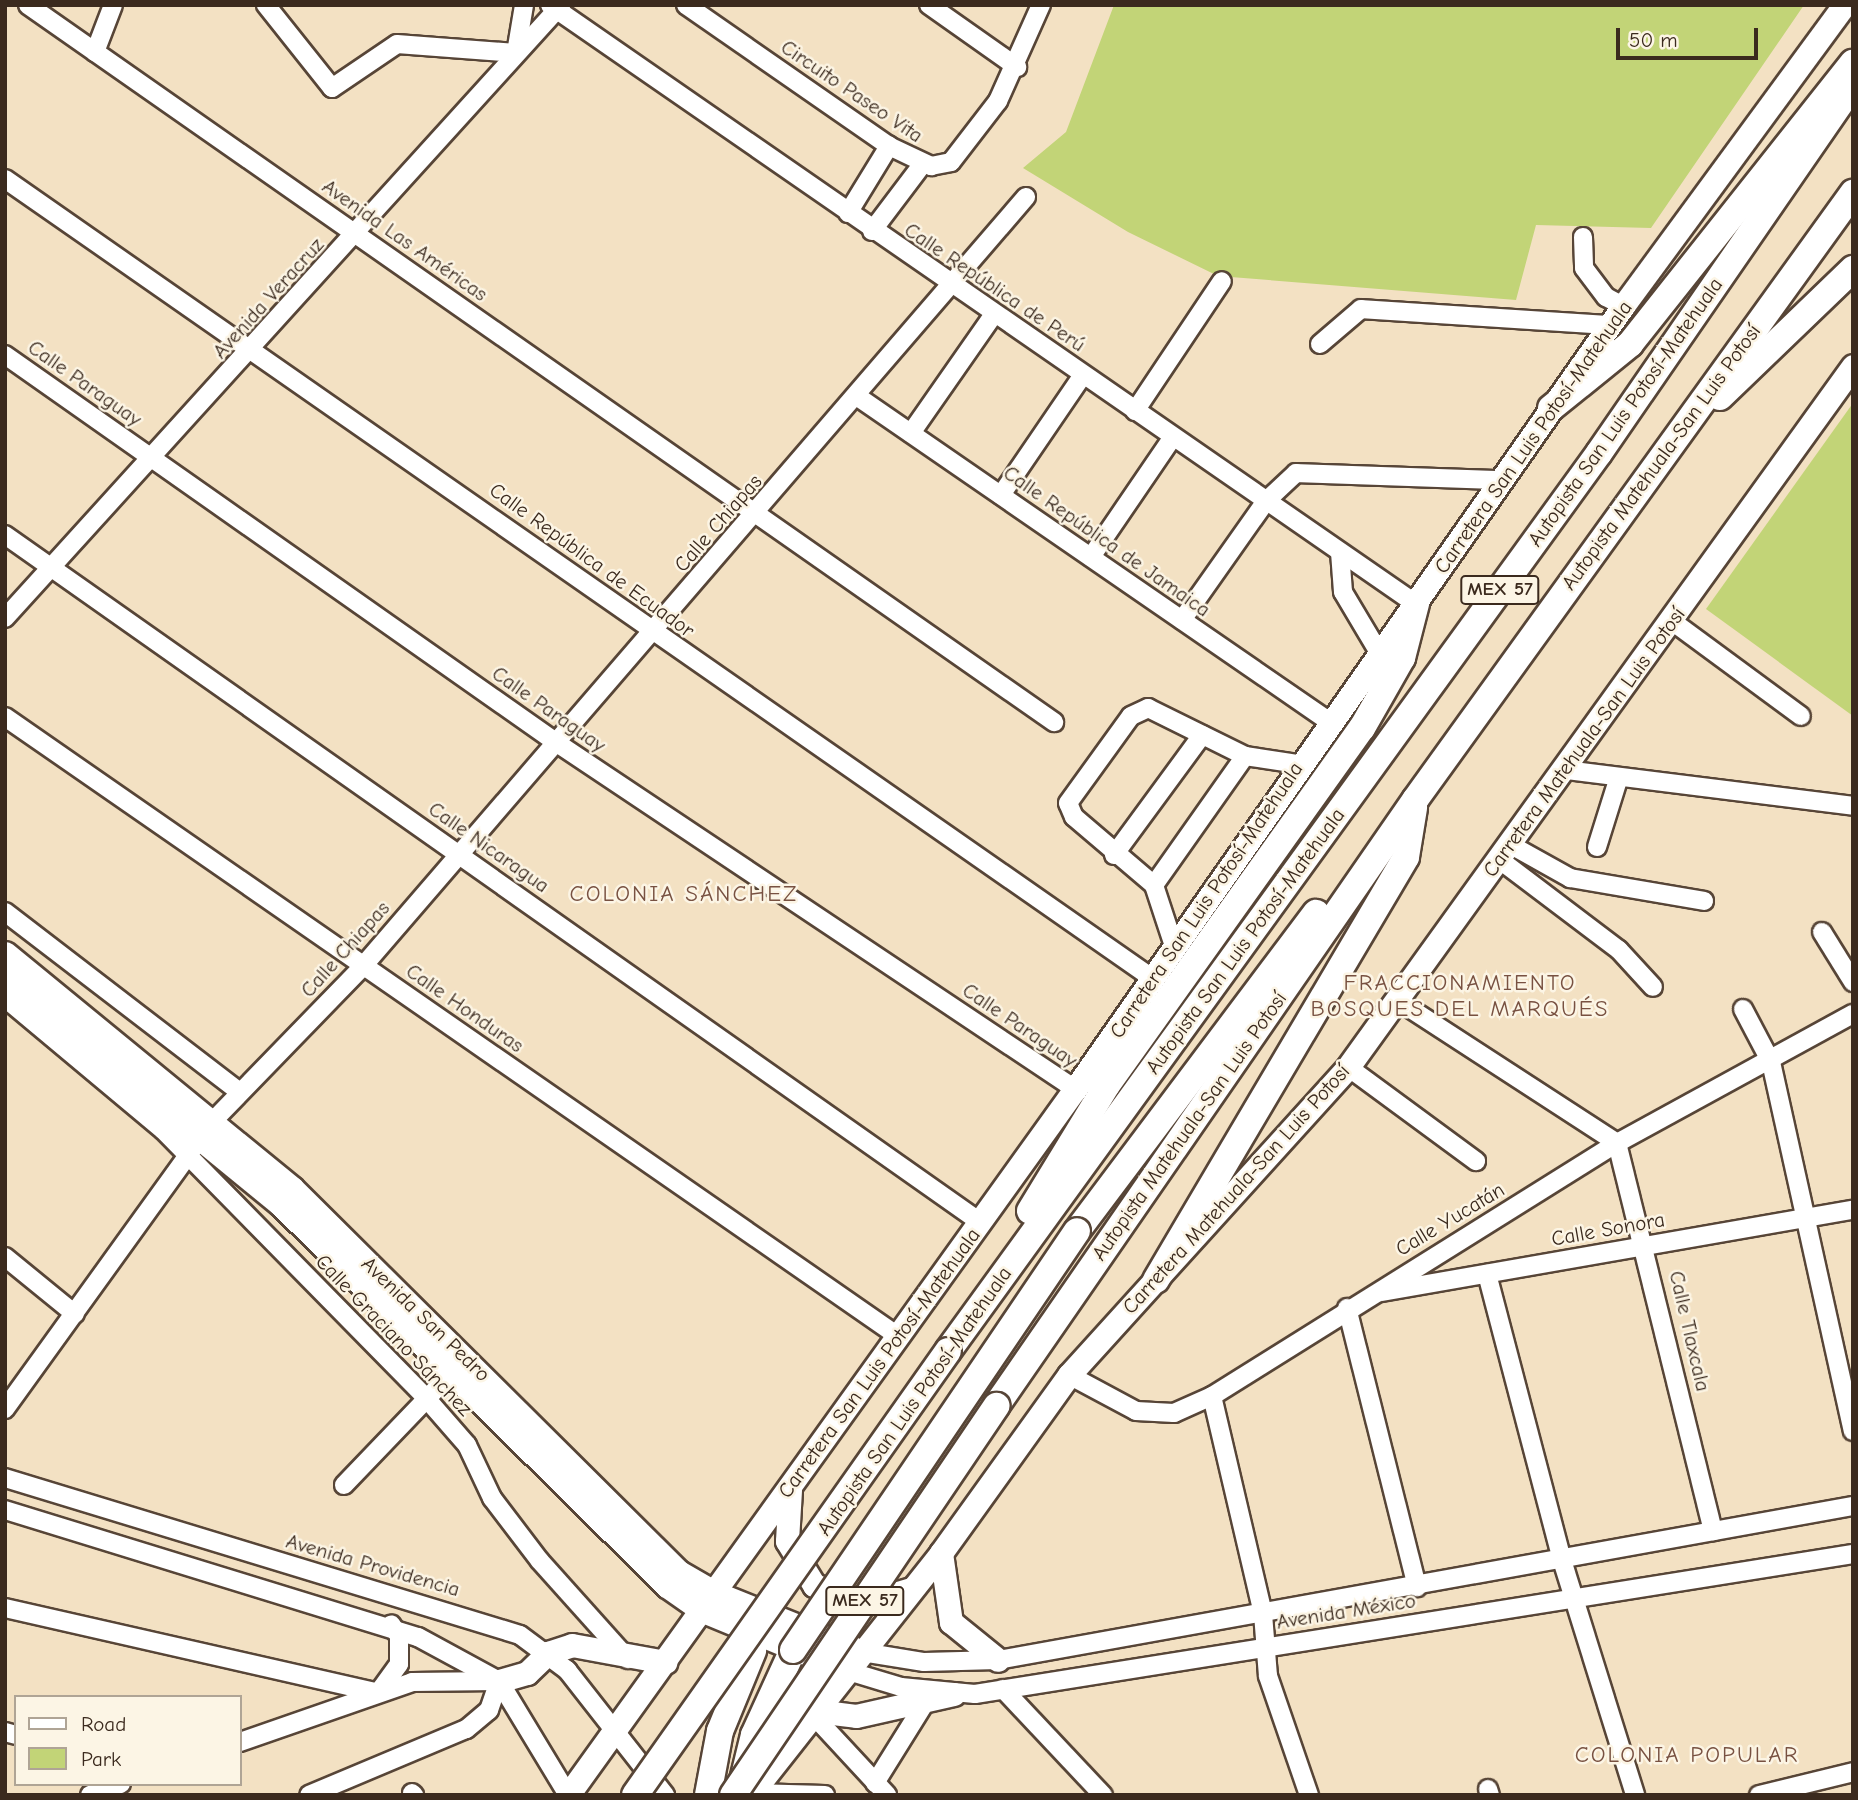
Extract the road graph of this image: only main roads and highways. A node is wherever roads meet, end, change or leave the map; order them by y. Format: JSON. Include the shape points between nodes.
{"nodes":[{"id":1,"x":1844,"y":5,"type":"edge"},
{"id":2,"x":1853,"y":63,"type":"edge"},
{"id":3,"x":1853,"y":85,"type":"edge"},
{"id":4,"x":1853,"y":193,"type":"edge"},
{"id":5,"x":1853,"y":269,"type":"edge"},
{"id":6,"x":1853,"y":366,"type":"edge"},
{"id":7,"x":1551,"y":408,"type":"junction"},
{"id":8,"x":1669,"y":447,"type":"junction"},
{"id":9,"x":1416,"y":604,"type":"junction"},
{"id":10,"x":1415,"y":800,"type":"junction"},
{"id":11,"x":1400,"y":822,"type":"junction"},
{"id":12,"x":5,"y":953,"type":"edge"},
{"id":13,"x":5,"y":979,"type":"edge"},
{"id":14,"x":207,"y":1128,"type":"junction"},
{"id":15,"x":1156,"y":1280,"type":"junction"},
{"id":16,"x":948,"y":1351,"type":"junction"},
{"id":17,"x":791,"y":1487,"type":"junction"},
{"id":18,"x":941,"y":1553,"type":"junction"},
{"id":19,"x":914,"y":1588,"type":"junction"},
{"id":20,"x":707,"y":1601,"type":"junction"},
{"id":21,"x":773,"y":1602,"type":"junction"},
{"id":22,"x":862,"y":1652,"type":"junction"},
{"id":23,"x":998,"y":1660,"type":"road end"},
{"id":24,"x":665,"y":1662,"type":"junction"},
{"id":25,"x":848,"y":1671,"type":"junction"},
{"id":26,"x":499,"y":1681,"type":"road end"},
{"id":27,"x":954,"y":1694,"type":"road end"},
{"id":28,"x":815,"y":1713,"type":"junction"},
{"id":29,"x":745,"y":1794,"type":"edge"},
{"id":30,"x":568,"y":1795,"type":"edge"},
{"id":31,"x":635,"y":1795,"type":"edge"},
{"id":32,"x":708,"y":1795,"type":"edge"}],
"edges":[{"from":1,"to":7,"type":"main road","name":"Carretera San Luis Potosí-Matehuala"},
{"from":2,"to":7,"type":"highway","via":[[1630,344]]},
{"from":3,"to":16,"type":"highway","name":"Autopista San Luis Potosí-Matehuala","number":"MEX 57","via":[[1599,453]]},
{"from":4,"to":8,"type":"highway","name":"Autopista Matehuala-San Luis Potosí","number":"MEX 57"},
{"from":5,"to":8,"type":"highway"},
{"from":6,"to":15,"type":"main road","name":"Carretera Matehuala-San Luis Potosí","via":[[1348,1067]]},
{"from":7,"to":9,"type":"main road","name":"Carretera San Luis Potosí-Matehuala"},
{"from":8,"to":10,"type":"highway","name":"Autopista Matehuala-San Luis Potosí","number":"MEX 57"},
{"from":9,"to":16,"type":"highway","via":[[1402,658],[1362,728],[1107,1085]]},
{"from":9,"to":17,"type":"main road","name":"Carretera San Luis Potosí-Matehuala","via":[[1298,764],[1075,1089]]},
{"from":10,"to":11,"type":"highway","name":"Autopista Matehuala-San Luis Potosí","number":"MEX 57"},
{"from":10,"to":15,"type":"highway","via":[[1406,857]]},
{"from":11,"to":29,"type":"highway","name":"Autopista Matehuala-San Luis Potosí","number":"MEX 57","bridge":true,"via":[[1189,1127]]},
{"from":11,"to":29,"type":"highway","bridge":true,"via":[[1350,868],[1077,1231],[793,1650],[754,1735]]},
{"from":12,"to":14,"type":"main road","name":"Avenida San Pedro"},
{"from":13,"to":14,"type":"main road","name":"Avenida San Pedro","via":[[55,1028]]},
{"from":14,"to":20,"type":"main road","name":"Avenida San Pedro"},
{"from":15,"to":18,"type":"main road","name":"Carretera Matehuala-San Luis Potosí","via":[[1069,1375]]},
{"from":16,"to":21,"type":"highway","name":"Autopista San Luis Potosí-Matehuala","number":"MEX 57","bridge":true},
{"from":17,"to":19,"type":"main road","via":[[787,1541],[814,1585],[864,1603]]},
{"from":17,"to":20,"type":"main road","name":"Carretera San Luis Potosí-Matehuala"},
{"from":18,"to":19,"type":"main road","name":"Carretera Matehuala-San Luis Potosí"},
{"from":18,"to":23,"type":"main road","via":[[951,1622]]},
{"from":19,"to":22,"type":"main road","name":"Carretera Matehuala-San Luis Potosí"},
{"from":20,"to":22,"type":"main road","name":"Avenida San Pedro"},
{"from":20,"to":24,"type":"main road","name":"Carretera San Luis Potosí-Matehuala"},
{"from":20,"to":25,"type":"main road","name":"Avenida San Pedro"},
{"from":21,"to":31,"type":"highway","name":"Autopista San Luis Potosí-Matehuala","number":"MEX 57","bridge":true},
{"from":21,"to":32,"type":"highway","via":[[720,1731]]},
{"from":22,"to":25,"type":"main road","name":"Carretera Matehuala-San Luis Potosí"},
{"from":24,"to":26,"type":"main road","via":[[628,1659],[572,1645],[548,1653],[527,1673]]},
{"from":24,"to":30,"type":"main road","name":"Carretera San Luis Potosí-Matehuala"},
{"from":25,"to":28,"type":"main road","name":"Carretera Matehuala-San Luis Potosí"},
{"from":27,"to":28,"type":"main road","via":[[923,1706],[856,1716]]},
{"from":28,"to":29,"type":"main road","name":"Carretera Matehuala-San Luis Potosí"}]}
